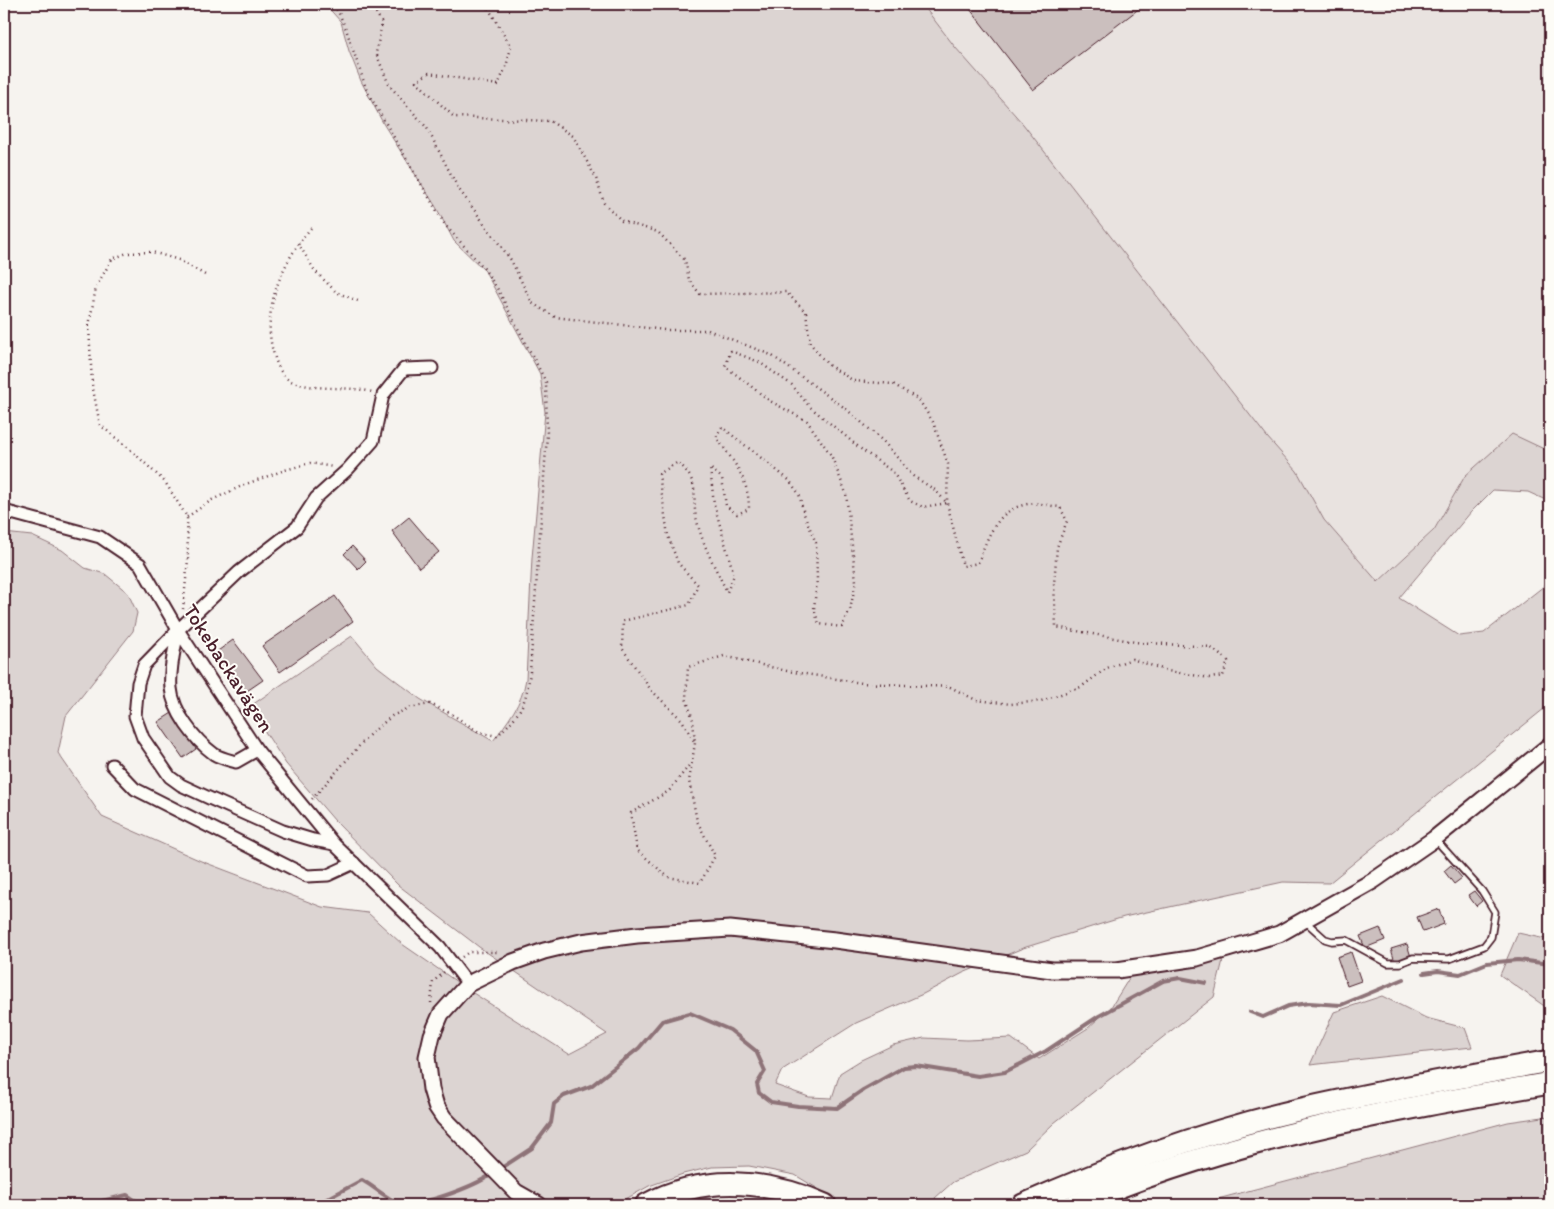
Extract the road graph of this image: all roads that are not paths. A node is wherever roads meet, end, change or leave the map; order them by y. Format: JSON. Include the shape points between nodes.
{"nodes":[{"id":1,"x":432,"y":368,"type":"dead end"},
{"id":2,"x":4,"y":511,"type":"edge"},
{"id":3,"x":178,"y":630,"type":"junction"},
{"id":4,"x":1550,"y":745,"type":"edge"},
{"id":5,"x":257,"y":750,"type":"junction"},
{"id":6,"x":112,"y":765,"type":"dead end"},
{"id":7,"x":1434,"y":839,"type":"junction"},
{"id":8,"x":334,"y":844,"type":"junction"},
{"id":9,"x":354,"y":863,"type":"junction"},
{"id":10,"x":1304,"y":920,"type":"junction"},
{"id":11,"x":468,"y":984,"type":"junction"},
{"id":12,"x":1550,"y":1061,"type":"edge"},
{"id":13,"x":1550,"y":1083,"type":"edge"},
{"id":14,"x":519,"y":1199,"type":"edge"},
{"id":15,"x":539,"y":1205,"type":"edge"},
{"id":16,"x":646,"y":1205,"type":"edge"},
{"id":17,"x":825,"y":1205,"type":"edge"},
{"id":18,"x":1023,"y":1205,"type":"edge"},
{"id":19,"x":1075,"y":1205,"type":"edge"}],
"edges":[{"from":1,"to":3,"type":"street","via":[[404,369],[383,395],[373,441],[316,498],[297,527],[239,572]]},
{"from":2,"to":3,"type":"street","name":"Tokebackavägen","via":[[100,537],[140,564]]},
{"from":3,"to":5,"type":"street","name":"Tokebackavägen"},
{"from":3,"to":5,"type":"street","via":[[170,676],[171,690],[176,706],[195,737],[216,756],[236,762]]},
{"from":3,"to":8,"type":"street","via":[[144,665],[138,684],[135,716],[143,738],[160,764],[181,785],[209,798],[283,831]]},
{"from":4,"to":7,"type":"street"},
{"from":5,"to":8,"type":"street","name":"Tokebackavägen"},
{"from":6,"to":9,"type":"street","via":[[136,789],[307,876],[328,876]]},
{"from":7,"to":10,"type":"street","via":[[1373,880]]},
{"from":7,"to":10,"type":"lane","via":[[1482,891],[1495,912],[1492,937],[1484,946],[1450,959],[1413,958],[1388,963],[1346,940],[1325,939]]},
{"from":8,"to":9,"type":"street","name":"Tokebackavägen"},
{"from":9,"to":11,"type":"street","name":"Tokebackavägen","via":[[440,947]]},
{"from":10,"to":11,"type":"street","via":[[1278,934],[1197,958],[1117,970],[1086,971],[1021,967],[769,932],[688,930],[581,942],[544,951]]},
{"from":11,"to":14,"type":"street","via":[[441,1014],[432,1034],[427,1057],[431,1089],[444,1118]]},
{"from":12,"to":18,"type":"highway","via":[[1385,1091],[1287,1113],[1158,1151]]},
{"from":13,"to":19,"type":"highway","via":[[1301,1131],[1168,1170]]},
{"from":14,"to":15,"type":"street"},
{"from":16,"to":17,"type":"highway","via":[[688,1188],[732,1183],[779,1188]]}]}
